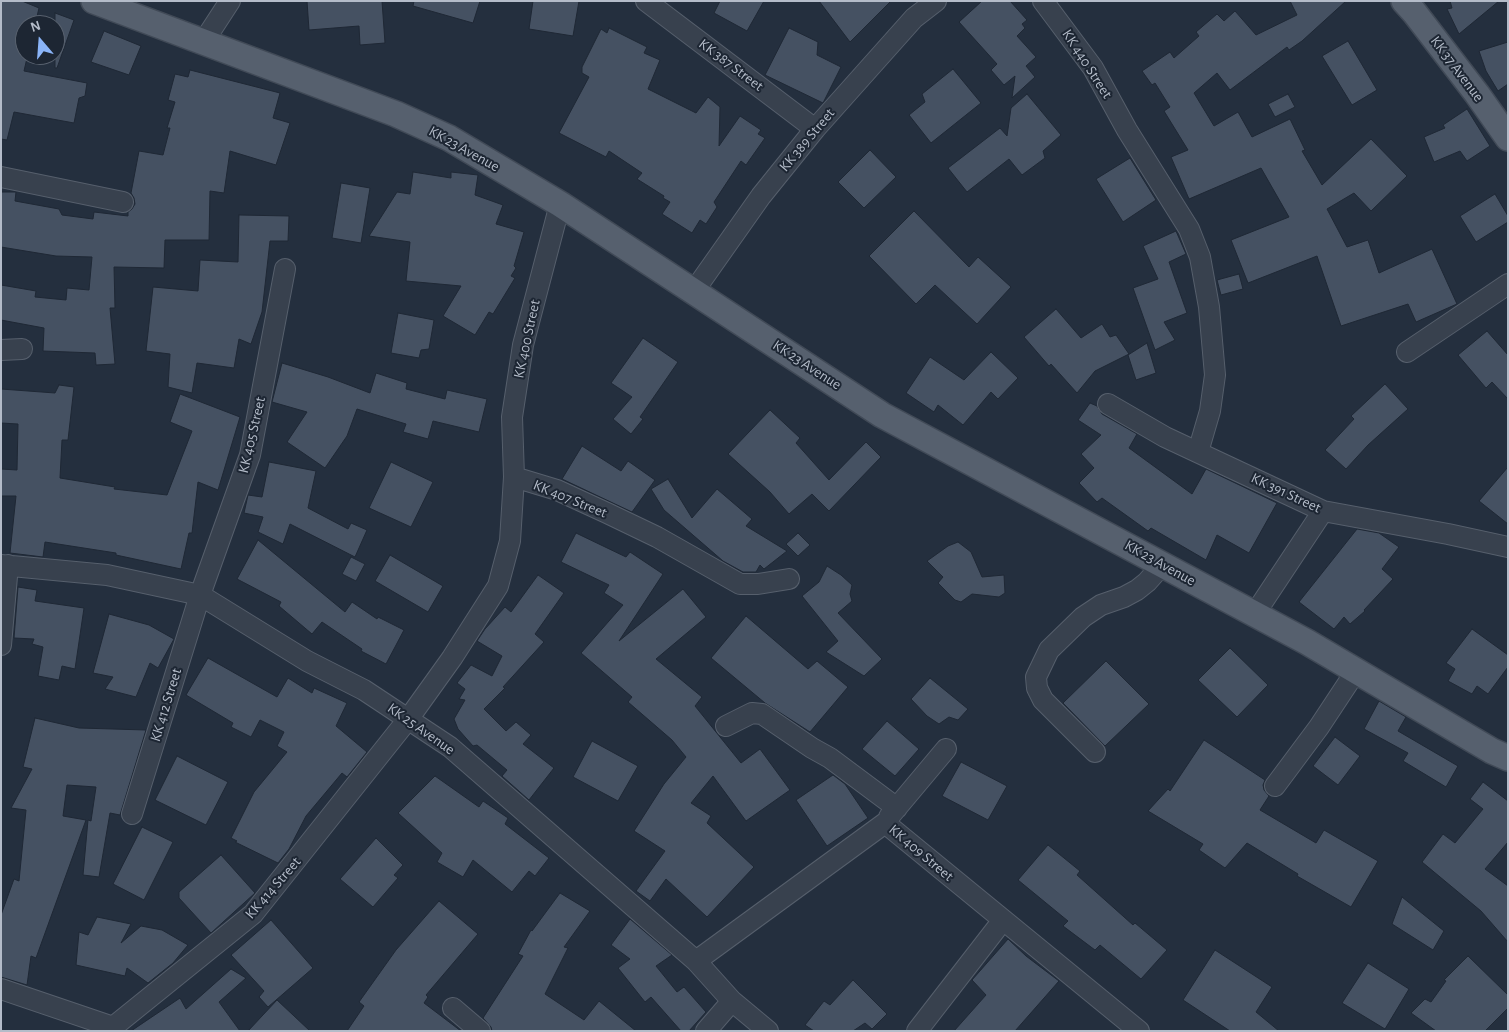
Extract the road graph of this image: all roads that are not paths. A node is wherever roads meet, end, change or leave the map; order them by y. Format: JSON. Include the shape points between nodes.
{"nodes":[{"id":1,"x":94,"y":1,"type":"edge"},
{"id":2,"x":230,"y":1,"type":"edge"},
{"id":3,"x":646,"y":1,"type":"edge"},
{"id":4,"x":936,"y":1,"type":"edge"},
{"id":5,"x":1043,"y":1,"type":"edge"},
{"id":6,"x":1404,"y":1,"type":"edge"},
{"id":7,"x":204,"y":41,"type":"junction"},
{"id":8,"x":815,"y":129,"type":"junction"},
{"id":9,"x":1508,"y":138,"type":"edge"},
{"id":10,"x":1,"y":177,"type":"edge"},
{"id":11,"x":123,"y":202,"type":"dead end"},
{"id":12,"x":560,"y":204,"type":"junction"},
{"id":13,"x":285,"y":269,"type":"dead end"},
{"id":14,"x":1508,"y":284,"type":"edge"},
{"id":15,"x":694,"y":291,"type":"junction"},
{"id":16,"x":22,"y":349,"type":"dead end"},
{"id":17,"x":1,"y":350,"type":"edge"},
{"id":18,"x":1407,"y":352,"type":"dead end"},
{"id":19,"x":1108,"y":404,"type":"dead end"},
{"id":20,"x":1198,"y":452,"type":"junction"},
{"id":21,"x":514,"y":478,"type":"junction"},
{"id":22,"x":1323,"y":511,"type":"junction"},
{"id":23,"x":1508,"y":547,"type":"edge"},
{"id":24,"x":1163,"y":564,"type":"junction"},
{"id":25,"x":5,"y":565,"type":"edge"},
{"id":26,"x":788,"y":579,"type":"dead end"},
{"id":27,"x":200,"y":595,"type":"junction"},
{"id":28,"x":1254,"y":615,"type":"junction"},
{"id":29,"x":1,"y":644,"type":"edge"},
{"id":30,"x":1356,"y":672,"type":"junction"},
{"id":31,"x":409,"y":718,"type":"junction"},
{"id":32,"x":726,"y":726,"type":"dead end"},
{"id":33,"x":946,"y":749,"type":"dead end"},
{"id":34,"x":1095,"y":752,"type":"dead end"},
{"id":35,"x":1508,"y":758,"type":"edge"},
{"id":36,"x":1275,"y":786,"type":"dead end"},
{"id":37,"x":132,"y":814,"type":"dead end"},
{"id":38,"x":891,"y":815,"type":"junction"},
{"id":39,"x":1002,"y":920,"type":"junction"},
{"id":40,"x":696,"y":961,"type":"junction"},
{"id":41,"x":1,"y":990,"type":"edge"},
{"id":42,"x":732,"y":1000,"type":"junction"},
{"id":43,"x":453,"y":1008,"type":"dead end"},
{"id":44,"x":113,"y":1029,"type":"edge"},
{"id":45,"x":1138,"y":1030,"type":"edge"},
{"id":46,"x":480,"y":1031,"type":"edge"},
{"id":47,"x":706,"y":1031,"type":"edge"},
{"id":48,"x":768,"y":1031,"type":"edge"},
{"id":49,"x":917,"y":1031,"type":"edge"}],
"edges":[{"from":1,"to":7,"type":"main road","name":"KK 23 Avenue"},
{"from":2,"to":7,"type":"street"},
{"from":3,"to":8,"type":"street","name":"KK 387 Street"},
{"from":4,"to":8,"type":"street","name":"KK 389 Street","via":[[914,18]]},
{"from":5,"to":20,"type":"street","name":"KK 440 Street","via":[[1092,68],[1189,228],[1200,257],[1209,306],[1215,375],[1210,410]]},
{"from":6,"to":9,"type":"main road","name":"KK 37 Avenue"},
{"from":7,"to":12,"type":"main road","name":"KK 23 Avenue","via":[[396,114],[449,138]]},
{"from":8,"to":15,"type":"street","name":"KK 389 Street","via":[[761,196]]},
{"from":10,"to":11,"type":"street"},
{"from":12,"to":15,"type":"main road","name":"KK 23 Avenue"},
{"from":12,"to":21,"type":"street","name":"KK 400 Street","via":[[523,345],[512,416]]},
{"from":13,"to":27,"type":"street","name":"KK 405 Street","via":[[250,455]]},
{"from":14,"to":18,"type":"street"},
{"from":15,"to":24,"type":"main road","name":"KK 23 Avenue","via":[[882,415]]},
{"from":16,"to":17,"type":"street"},
{"from":19,"to":20,"type":"street","name":"KK 391 Street"},
{"from":20,"to":22,"type":"street","name":"KK 391 Street"},
{"from":21,"to":26,"type":"street","name":"KK 407 Street","via":[[557,490],[607,513],[740,584]]},
{"from":21,"to":31,"type":"street","name":"KK 407 Street","via":[[510,541],[498,586]]},
{"from":22,"to":23,"type":"street","name":"KK 391 Street"},
{"from":22,"to":28,"type":"street"},
{"from":24,"to":28,"type":"main road","name":"KK 23 Avenue"},
{"from":24,"to":34,"type":"street","via":[[1137,590],[1101,605],[1083,617],[1049,650],[1036,677],[1043,700]]},
{"from":25,"to":27,"type":"street","name":"KK 25 Avenue","via":[[107,575]]},
{"from":25,"to":29,"type":"street"},
{"from":27,"to":31,"type":"street","name":"KK 25 Avenue","via":[[307,661]]},
{"from":27,"to":37,"type":"street","name":"KK 412 Street"},
{"from":28,"to":30,"type":"main road","name":"KK 23 Avenue"},
{"from":30,"to":35,"type":"main road","name":"KK 23 Avenue"},
{"from":30,"to":36,"type":"street"},
{"from":31,"to":40,"type":"street","name":"KK 25 Avenue","via":[[458,754]]},
{"from":31,"to":44,"type":"street","name":"KK 414 Street","via":[[253,914]]},
{"from":32,"to":38,"type":"street","via":[[752,713],[762,714],[830,758]]},
{"from":33,"to":38,"type":"street"},
{"from":38,"to":39,"type":"street","name":"KK 409 Street"},
{"from":38,"to":40,"type":"street","name":"KK 409 Street"},
{"from":39,"to":45,"type":"street","name":"KK 409 Street"},
{"from":39,"to":49,"type":"street"},
{"from":40,"to":42,"type":"street","name":"KK 25 Avenue"},
{"from":41,"to":44,"type":"street"},
{"from":42,"to":47,"type":"street"},
{"from":42,"to":48,"type":"street","name":"KK 25 Avenue"},
{"from":43,"to":46,"type":"street"}]}
